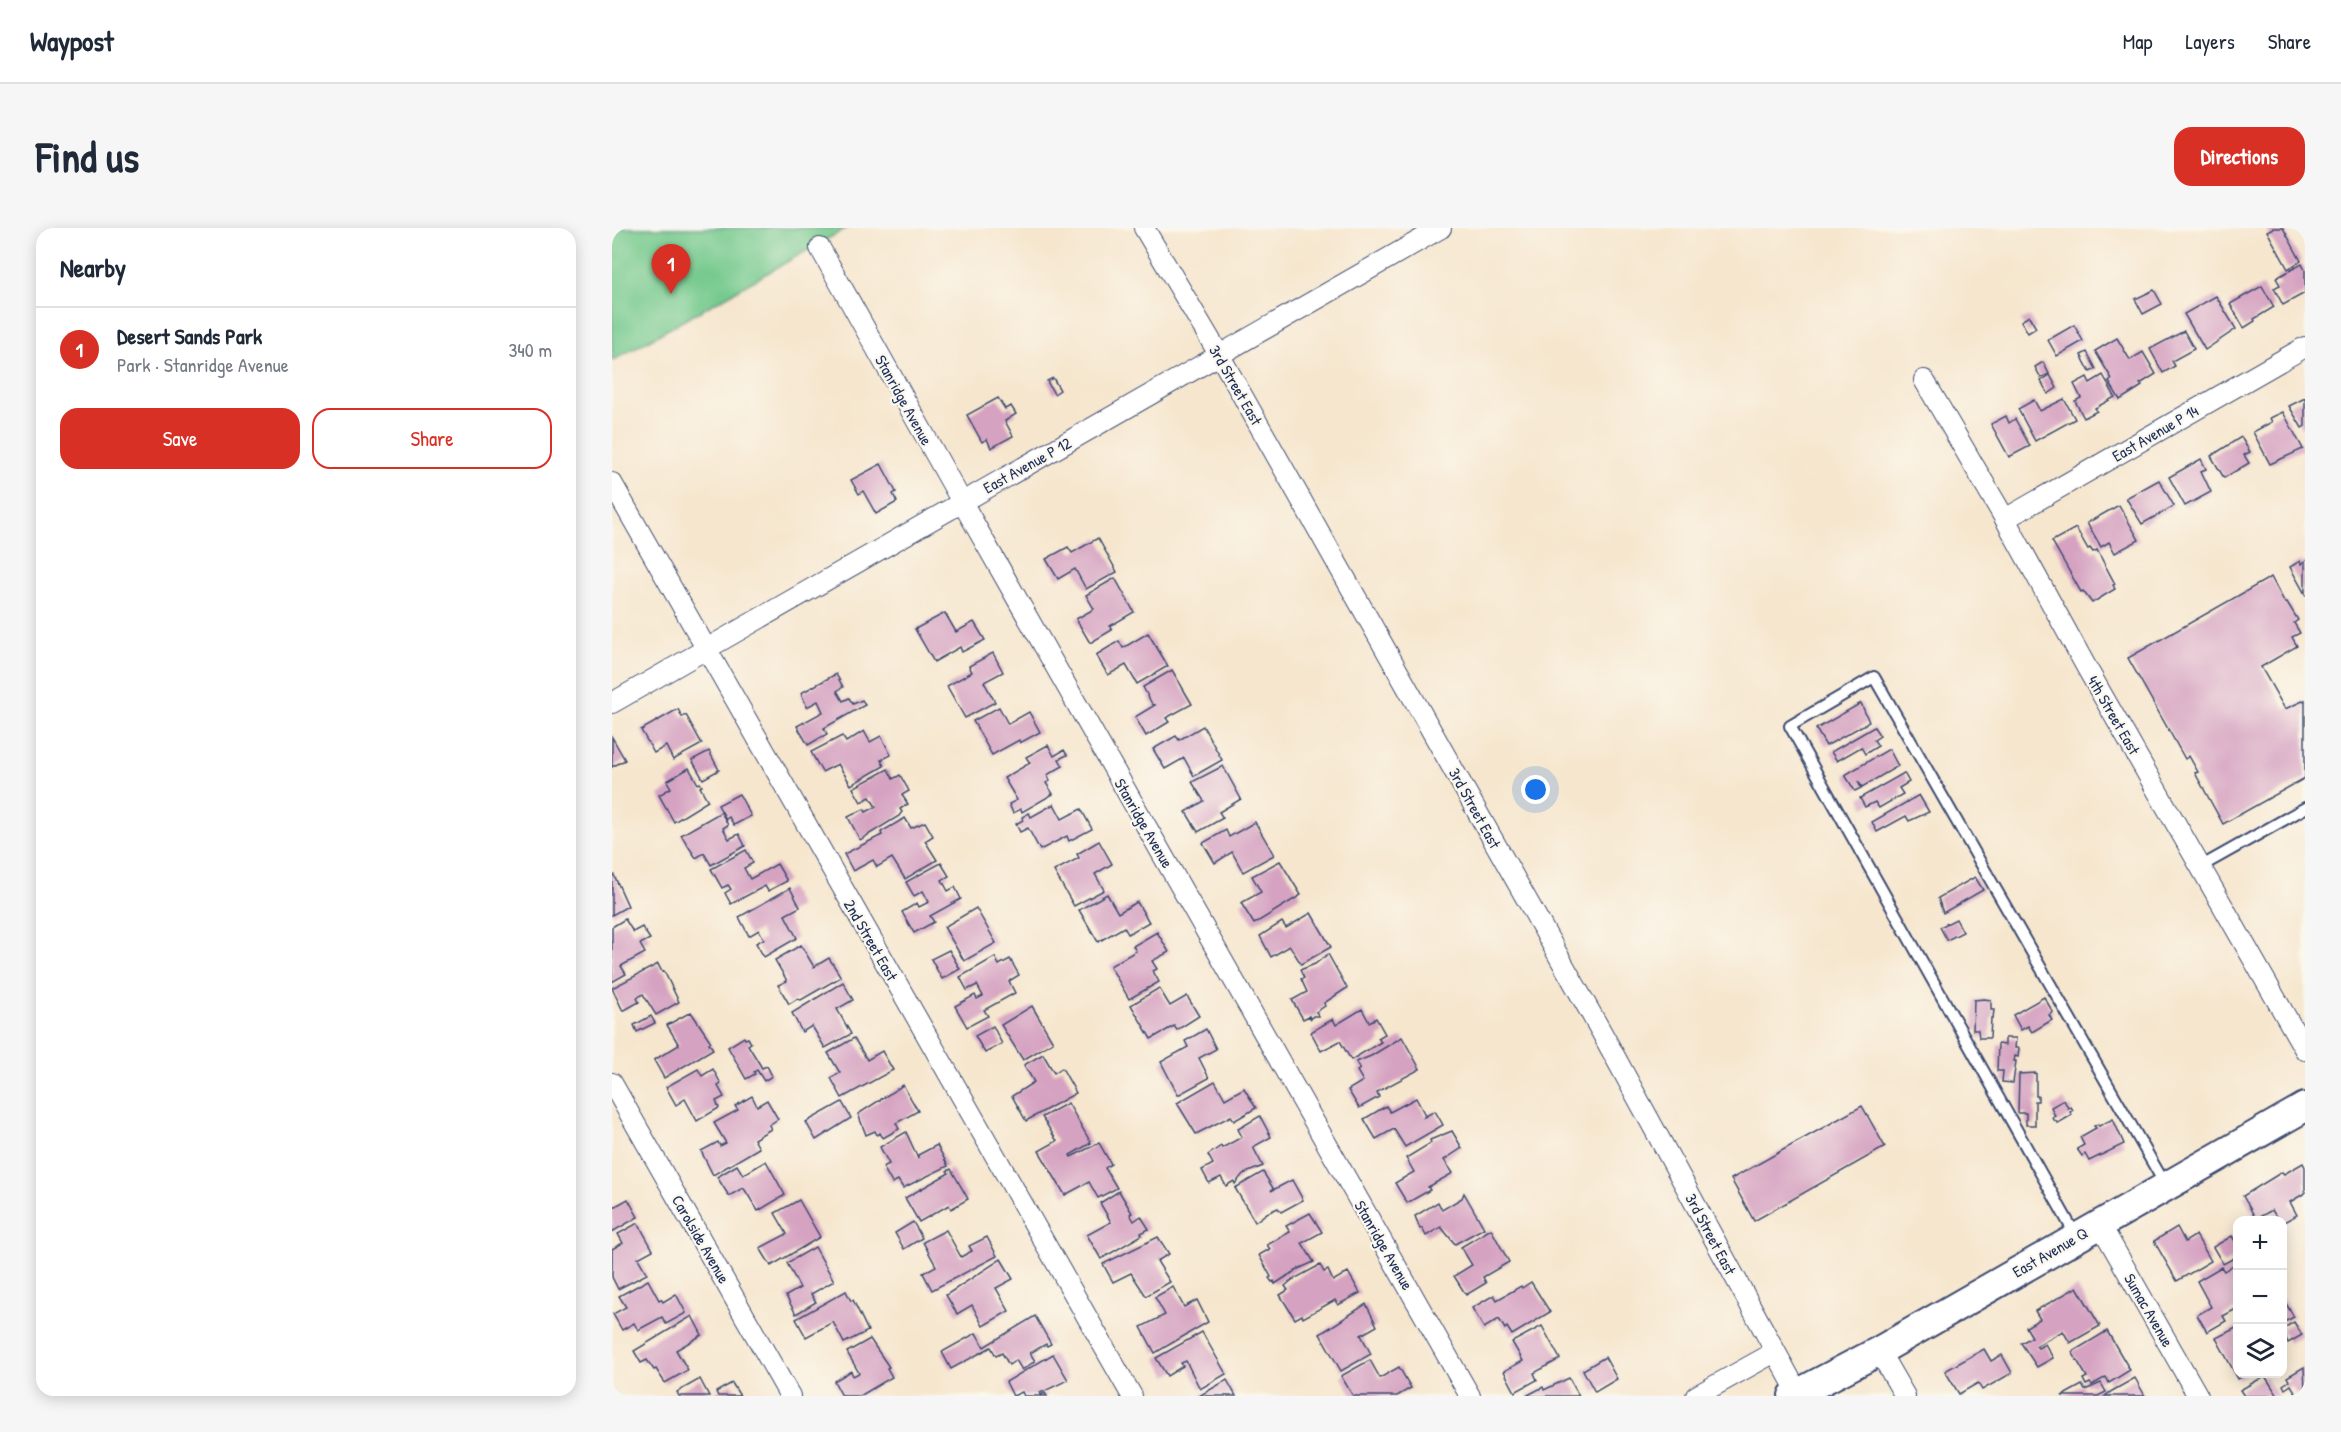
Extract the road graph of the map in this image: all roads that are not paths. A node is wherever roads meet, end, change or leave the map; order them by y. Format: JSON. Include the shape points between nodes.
{"nodes":[{"id":1,"x":1144,"y":228,"type":"edge"},
{"id":2,"x":1442,"y":228,"type":"edge"},
{"id":3,"x":820,"y":248,"type":"dead end"},
{"id":4,"x":2305,"y":346,"type":"edge"},
{"id":5,"x":1220,"y":356,"type":"junction"},
{"id":6,"x":1924,"y":380,"type":"dead end"},
{"id":7,"x":612,"y":483,"type":"edge"},
{"id":8,"x":962,"y":502,"type":"junction"},
{"id":9,"x":2005,"y":519,"type":"junction"},
{"id":10,"x":705,"y":649,"type":"junction"},
{"id":11,"x":612,"y":703,"type":"edge"},
{"id":12,"x":2305,"y":808,"type":"edge"},
{"id":13,"x":2200,"y":867,"type":"junction"},
{"id":14,"x":2305,"y":1050,"type":"edge"},
{"id":15,"x":612,"y":1083,"type":"edge"},
{"id":16,"x":2305,"y":1107,"type":"edge"},
{"id":17,"x":2166,"y":1186,"type":"junction"},
{"id":18,"x":2088,"y":1230,"type":"junction"},
{"id":19,"x":1879,"y":1351,"type":"junction"},
{"id":20,"x":1775,"y":1352,"type":"junction"},
{"id":21,"x":1796,"y":1395,"type":"edge"},
{"id":22,"x":790,"y":1396,"type":"edge"},
{"id":23,"x":1132,"y":1396,"type":"edge"},
{"id":24,"x":1470,"y":1396,"type":"edge"},
{"id":25,"x":1696,"y":1396,"type":"edge"},
{"id":26,"x":1905,"y":1396,"type":"edge"},
{"id":27,"x":2198,"y":1396,"type":"edge"}],
"edges":[{"from":1,"to":5,"type":"street","name":"3rd Street East"},
{"from":2,"to":5,"type":"street","name":"East Avenue P 12"},
{"from":3,"to":8,"type":"street","name":"Stanridge Avenue"},
{"from":4,"to":9,"type":"street","name":"East Avenue P 14"},
{"from":5,"to":8,"type":"street","name":"East Avenue P 12"},
{"from":5,"to":20,"type":"street","name":"3rd Street East","via":[[1602,1033]]},
{"from":6,"to":9,"type":"street","name":"4th Street East"},
{"from":7,"to":10,"type":"street","name":"2nd Street East"},
{"from":8,"to":10,"type":"street","name":"East Avenue P 12"},
{"from":8,"to":24,"type":"street","name":"Stanridge Avenue"},
{"from":9,"to":13,"type":"street","name":"4th Street East"},
{"from":10,"to":11,"type":"street","name":"East Avenue P 12"},
{"from":10,"to":23,"type":"street","name":"2nd Street East"},
{"from":12,"to":13,"type":"lane"},
{"from":13,"to":14,"type":"street","name":"4th Street East"},
{"from":15,"to":22,"type":"street","name":"Carolside Avenue"},
{"from":16,"to":17,"type":"street","name":"East Avenue Q"},
{"from":17,"to":18,"type":"street","name":"East Avenue Q"},
{"from":17,"to":18,"type":"lane","via":[[1874,677],[1790,726]]},
{"from":18,"to":19,"type":"street","name":"East Avenue Q"},
{"from":18,"to":27,"type":"street","name":"Sumac Avenue"},
{"from":19,"to":21,"type":"street","name":"East Avenue Q"},
{"from":19,"to":26,"type":"street"},
{"from":20,"to":21,"type":"street","name":"3rd Street East"},
{"from":20,"to":25,"type":"street"}]}
